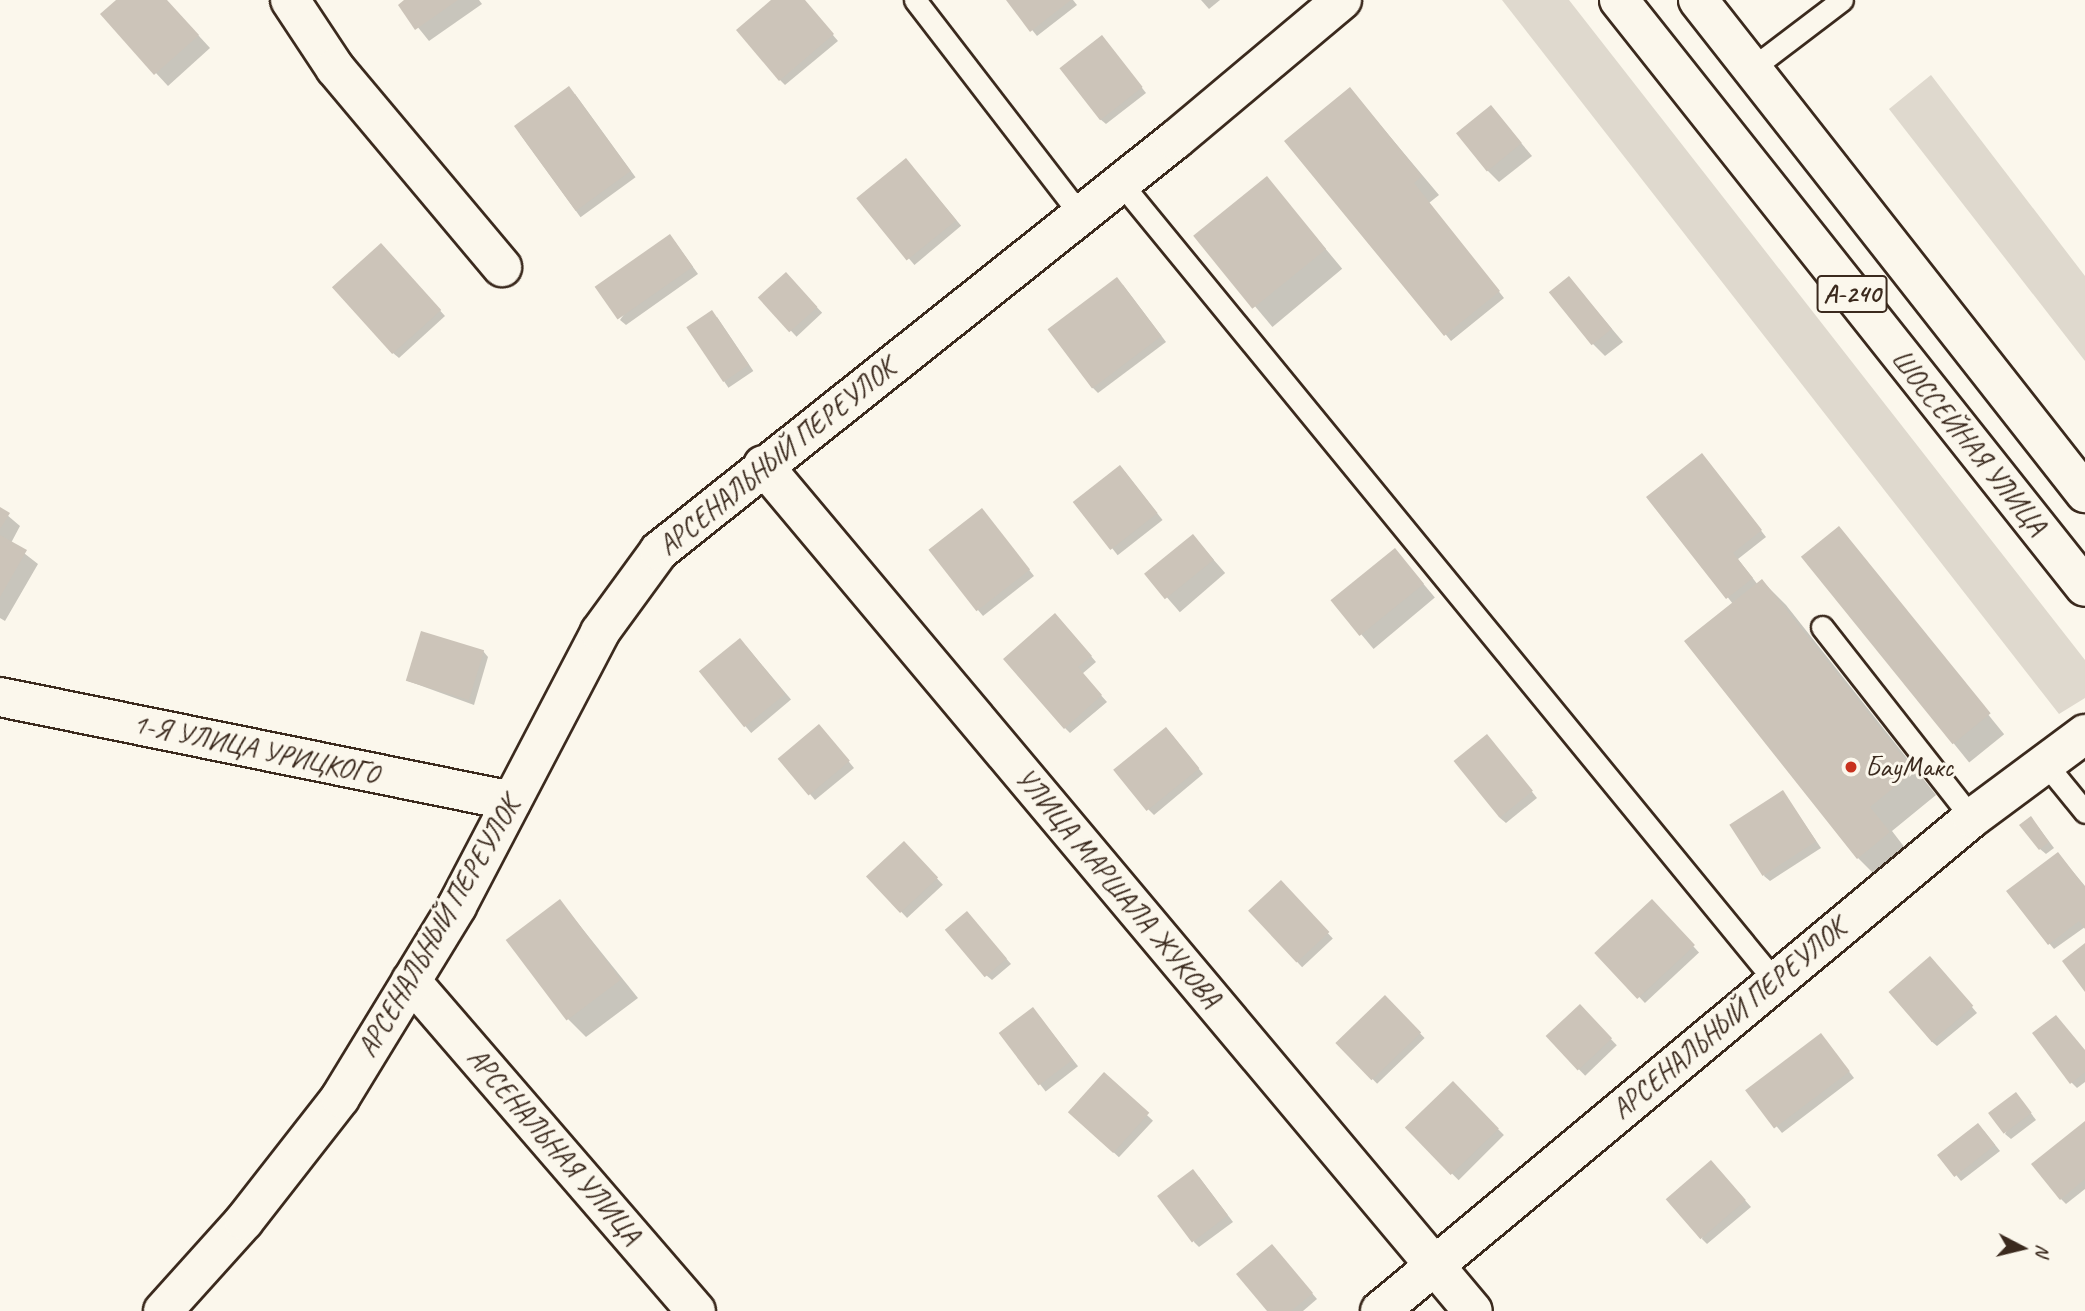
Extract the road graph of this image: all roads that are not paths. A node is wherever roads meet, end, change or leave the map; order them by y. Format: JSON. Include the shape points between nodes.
{"nodes":[{"id":1,"x":290,"y":0,"type":"edge"},
{"id":2,"x":915,"y":0,"type":"edge"},
{"id":3,"x":1342,"y":0,"type":"edge"},
{"id":4,"x":1619,"y":0,"type":"edge"},
{"id":5,"x":1698,"y":0,"type":"edge"},
{"id":6,"x":1842,"y":0,"type":"edge"},
{"id":7,"x":1751,"y":69,"type":"junction"},
{"id":8,"x":1120,"y":182,"type":"junction"},
{"id":9,"x":1079,"y":214,"type":"junction"},
{"id":10,"x":502,"y":267,"type":"dead end"},
{"id":11,"x":764,"y":465,"type":"junction"},
{"id":12,"x":2085,"y":493,"type":"edge"},
{"id":13,"x":2085,"y":587,"type":"edge"},
{"id":14,"x":1822,"y":627,"type":"dead end"},
{"id":15,"x":0,"y":697,"type":"edge"},
{"id":16,"x":2085,"y":734,"type":"edge"},
{"id":17,"x":2045,"y":763,"type":"junction"},
{"id":18,"x":512,"y":801,"type":"junction"},
{"id":19,"x":2085,"y":812,"type":"edge"},
{"id":20,"x":1972,"y":818,"type":"junction"},
{"id":21,"x":411,"y":981,"type":"junction"},
{"id":22,"x":1774,"y":981,"type":"junction"},
{"id":23,"x":1433,"y":1263,"type":"junction"},
{"id":24,"x":163,"y":1311,"type":"edge"},
{"id":25,"x":696,"y":1311,"type":"edge"},
{"id":26,"x":1380,"y":1311,"type":"edge"},
{"id":27,"x":1473,"y":1311,"type":"edge"}],
"edges":[{"from":1,"to":10,"type":"street","via":[[334,68]]},
{"from":2,"to":9,"type":"lane"},
{"from":3,"to":8,"type":"street","name":"АРСЕНАЛЬНЫЙ ПЕРЕУЛОК"},
{"from":4,"to":13,"type":"street","name":"ШОССЕЙНАЯ УЛИЦА","number":"А-240"},
{"from":5,"to":7,"type":"street","name":"ШОССЕЙНАЯ УЛИЦА","number":"А-240"},
{"from":6,"to":7,"type":"lane"},
{"from":7,"to":12,"type":"street","name":"ШОССЕЙНАЯ УЛИЦА","number":"А-240"},
{"from":8,"to":9,"type":"street","name":"АРСЕНАЛЬНЫЙ ПЕРЕУЛОК"},
{"from":8,"to":22,"type":"lane"},
{"from":9,"to":11,"type":"street","name":"АРСЕНАЛЬНЫЙ ПЕРЕУЛОК"},
{"from":11,"to":18,"type":"street","name":"АРСЕНАЛЬНЫЙ ПЕРЕУЛОК","via":[[659,551],[600,632]]},
{"from":11,"to":23,"type":"street","name":"УЛИЦА МАРШАЛА ЖУКОВА"},
{"from":14,"to":20,"type":"lane"},
{"from":15,"to":18,"type":"street","name":"1-Я УЛИЦА УРИЦКОГО"},
{"from":16,"to":17,"type":"street","name":"АРСЕНАЛЬНЫЙ ПЕРЕУЛОК"},
{"from":17,"to":19,"type":"lane"},
{"from":17,"to":20,"type":"street","name":"АРСЕНАЛЬНЫЙ ПЕРЕУЛОК"},
{"from":18,"to":21,"type":"street","name":"АРСЕНАЛЬНЫЙ ПЕРЕУЛОК"},
{"from":20,"to":22,"type":"street","name":"АРСЕНАЛЬНЫЙ ПЕРЕУЛОК"},
{"from":21,"to":24,"type":"street","name":"АРСЕНАЛЬНЫЙ ПЕРЕУЛОК","via":[[340,1098],[244,1221]]},
{"from":21,"to":25,"type":"street","name":"АРСЕНАЛЬНАЯ УЛИЦА"},
{"from":22,"to":23,"type":"street","name":"АРСЕНАЛЬНЫЙ ПЕРЕУЛОК"},
{"from":23,"to":26,"type":"street","name":"АРСЕНАЛЬНЫЙ ПЕРЕУЛОК"},
{"from":23,"to":27,"type":"street","name":"УЛИЦА МАРШАЛА ЖУКОВА"}]}
